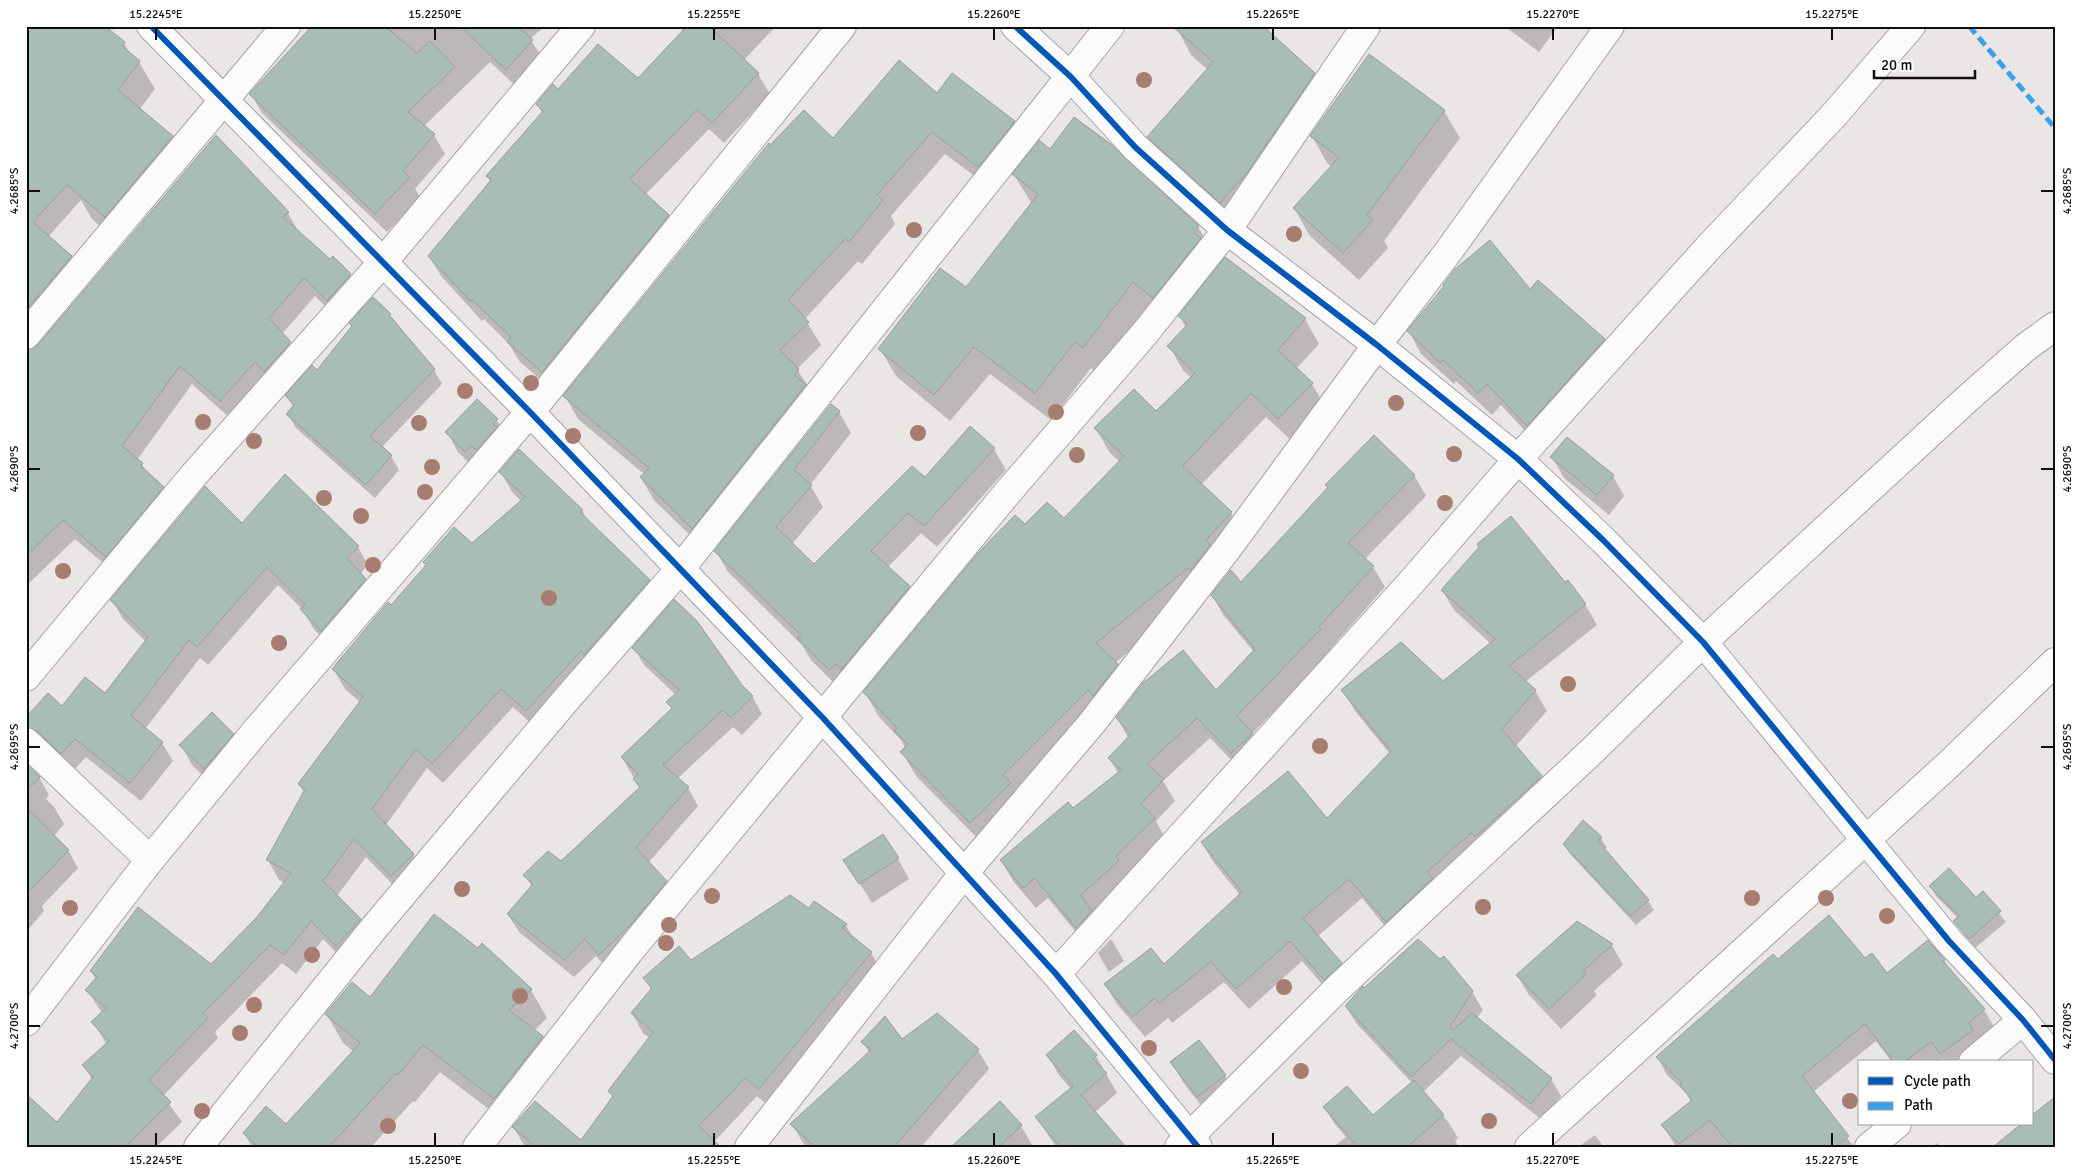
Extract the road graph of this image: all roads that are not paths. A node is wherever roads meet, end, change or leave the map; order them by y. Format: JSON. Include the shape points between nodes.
{"nodes":[{"id":1,"x":151,"y":26,"type":"edge"},
{"id":2,"x":286,"y":26,"type":"edge"},
{"id":3,"x":581,"y":26,"type":"edge"},
{"id":4,"x":842,"y":26,"type":"edge"},
{"id":5,"x":1015,"y":26,"type":"edge"},
{"id":6,"x":1110,"y":26,"type":"edge"},
{"id":7,"x":1366,"y":26,"type":"edge"},
{"id":8,"x":1610,"y":26,"type":"edge"},
{"id":9,"x":1911,"y":26,"type":"edge"},
{"id":10,"x":1071,"y":77,"type":"junction"},
{"id":11,"x":222,"y":100,"type":"junction"},
{"id":12,"x":1227,"y":230,"type":"junction"},
{"id":13,"x":383,"y":262,"type":"junction"},
{"id":14,"x":2055,"y":326,"type":"edge"},
{"id":15,"x":26,"y":335,"type":"edge"},
{"id":16,"x":1377,"y":345,"type":"junction"},
{"id":17,"x":530,"y":412,"type":"junction"},
{"id":18,"x":1518,"y":459,"type":"junction"},
{"id":19,"x":680,"y":569,"type":"junction"},
{"id":20,"x":1704,"y":642,"type":"junction"},
{"id":21,"x":2055,"y":662,"type":"edge"},
{"id":22,"x":26,"y":677,"type":"edge"},
{"id":23,"x":823,"y":718,"type":"junction"},
{"id":24,"x":26,"y":742,"type":"edge"},
{"id":25,"x":1866,"y":840,"type":"junction"},
{"id":26,"x":150,"y":860,"type":"junction"},
{"id":27,"x":964,"y":873,"type":"junction"},
{"id":28,"x":1056,"y":974,"type":"junction"},
{"id":29,"x":2023,"y":1020,"type":"junction"},
{"id":30,"x":26,"y":1022,"type":"edge"},
{"id":31,"x":1975,"y":1060,"type":"edge"},
{"id":32,"x":2055,"y":1060,"type":"edge"},
{"id":33,"x":1895,"y":1126,"type":"edge"},
{"id":34,"x":1189,"y":1143,"type":"edge"},
{"id":35,"x":198,"y":1147,"type":"edge"},
{"id":36,"x":477,"y":1147,"type":"edge"},
{"id":37,"x":749,"y":1147,"type":"edge"},
{"id":38,"x":1529,"y":1147,"type":"edge"},
{"id":39,"x":1869,"y":1147,"type":"edge"}],
"edges":[{"from":1,"to":11,"type":"street"},
{"from":2,"to":11,"type":"street"},
{"from":3,"to":13,"type":"street"},
{"from":4,"to":17,"type":"street"},
{"from":5,"to":10,"type":"street"},
{"from":6,"to":10,"type":"street"},
{"from":7,"to":12,"type":"street"},
{"from":8,"to":16,"type":"street","via":[[1452,248]]},
{"from":9,"to":18,"type":"street","via":[[1834,115],[1707,249]]},
{"from":10,"to":12,"type":"street","via":[[1135,147]]},
{"from":10,"to":19,"type":"street"},
{"from":11,"to":13,"type":"street"},
{"from":11,"to":15,"type":"street"},
{"from":12,"to":16,"type":"street"},
{"from":12,"to":23,"type":"street","via":[[1145,333],[1008,492]]},
{"from":13,"to":17,"type":"street"},
{"from":13,"to":22,"type":"street","via":[[193,476]]},
{"from":14,"to":20,"type":"street","via":[[1967,399]]},
{"from":16,"to":18,"type":"street"},
{"from":16,"to":27,"type":"street","via":[[1210,572],[1092,723]]},
{"from":17,"to":19,"type":"street"},
{"from":17,"to":26,"type":"street","via":[[256,731]]},
{"from":18,"to":20,"type":"street"},
{"from":18,"to":28,"type":"street","via":[[1409,585]]},
{"from":19,"to":23,"type":"street"},
{"from":19,"to":35,"type":"street","via":[[374,928]]},
{"from":20,"to":25,"type":"street"},
{"from":20,"to":34,"type":"street","via":[[1337,989]]},
{"from":21,"to":25,"type":"street"},
{"from":23,"to":27,"type":"street"},
{"from":23,"to":36,"type":"street","via":[[632,948]]},
{"from":24,"to":26,"type":"street"},
{"from":25,"to":29,"type":"street","via":[[1949,941]]},
{"from":25,"to":38,"type":"street"},
{"from":26,"to":30,"type":"street"},
{"from":27,"to":28,"type":"street"},
{"from":27,"to":37,"type":"street"},
{"from":28,"to":34,"type":"street"},
{"from":29,"to":31,"type":"street"},
{"from":29,"to":32,"type":"street"},
{"from":33,"to":39,"type":"street"}]}
